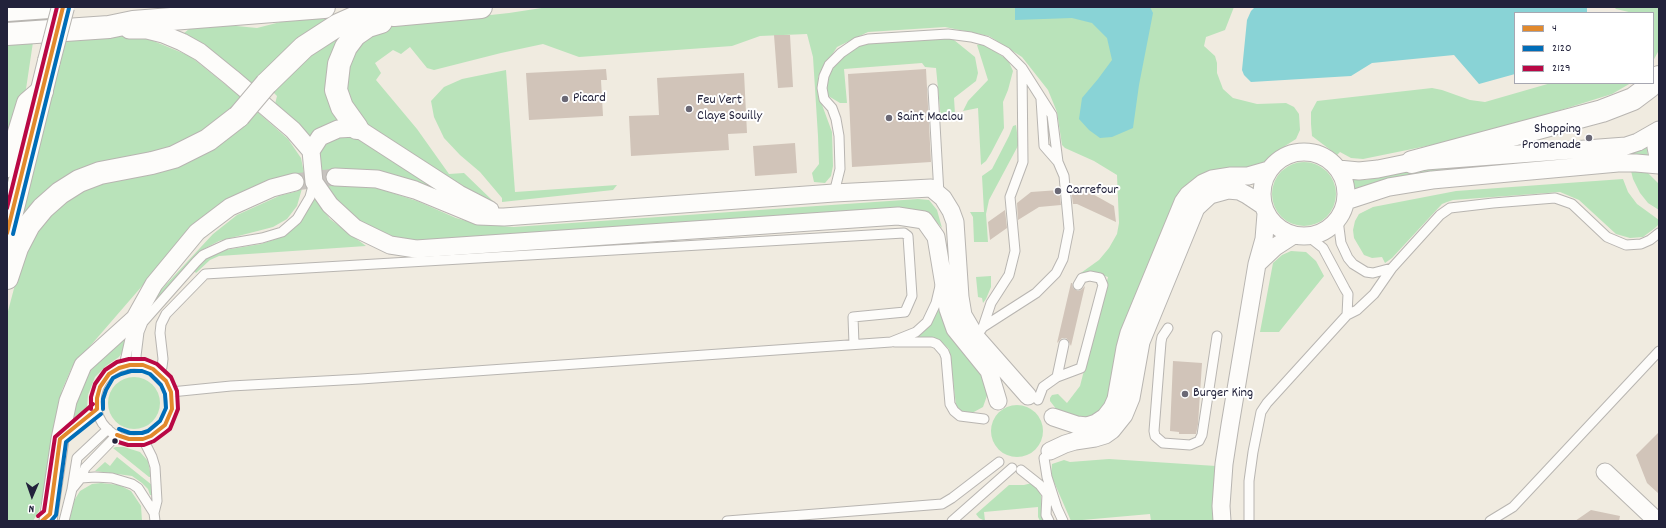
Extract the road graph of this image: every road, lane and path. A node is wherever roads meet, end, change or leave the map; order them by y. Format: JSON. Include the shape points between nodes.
{"nodes":[{"id":1,"x":49,"y":7,"type":"edge"},
{"id":2,"x":63,"y":7,"type":"edge"},
{"id":3,"x":324,"y":7,"type":"edge"},
{"id":4,"x":481,"y":7,"type":"edge"},
{"id":5,"x":7,"y":10,"type":"edge"},
{"id":6,"x":394,"y":15,"type":"junction"},
{"id":7,"x":109,"y":27,"type":"junction"},
{"id":8,"x":7,"y":34,"type":"edge"},
{"id":9,"x":1022,"y":68,"type":"junction"},
{"id":10,"x":1652,"y":84,"type":"edge"},
{"id":11,"x":933,"y":89,"type":"dead end"},
{"id":12,"x":42,"y":91,"type":"junction"},
{"id":13,"x":357,"y":128,"type":"junction"},
{"id":14,"x":1659,"y":130,"type":"edge"},
{"id":15,"x":311,"y":151,"type":"junction"},
{"id":16,"x":1412,"y":162,"type":"junction"},
{"id":17,"x":1659,"y":162,"type":"edge"},
{"id":18,"x":1659,"y":165,"type":"edge"},
{"id":19,"x":7,"y":166,"type":"edge"},
{"id":20,"x":1338,"y":169,"type":"junction"},
{"id":21,"x":1269,"y":170,"type":"junction"},
{"id":22,"x":335,"y":177,"type":"tunnel mouth"},
{"id":23,"x":295,"y":182,"type":"tunnel mouth"},
{"id":24,"x":314,"y":182,"type":"junction"},
{"id":25,"x":834,"y":193,"type":"junction"},
{"id":26,"x":940,"y":196,"type":"junction"},
{"id":27,"x":1346,"y":201,"type":"junction"},
{"id":28,"x":1264,"y":210,"type":"junction"},
{"id":29,"x":504,"y":217,"type":"junction"},
{"id":30,"x":1338,"y":220,"type":"junction"},
{"id":31,"x":7,"y":233,"type":"edge"},
{"id":32,"x":1659,"y":233,"type":"edge"},
{"id":33,"x":1292,"y":236,"type":"junction"},
{"id":34,"x":1309,"y":237,"type":"junction"},
{"id":35,"x":1257,"y":264,"type":"junction"},
{"id":36,"x":1392,"y":268,"type":"junction"},
{"id":37,"x":942,"y":276,"type":"junction"},
{"id":38,"x":7,"y":278,"type":"edge"},
{"id":39,"x":1078,"y":285,"type":"dead end"},
{"id":40,"x":1348,"y":315,"type":"junction"},
{"id":41,"x":135,"y":318,"type":"junction"},
{"id":42,"x":1168,"y":328,"type":"dead end"},
{"id":43,"x":979,"y":332,"type":"junction"},
{"id":44,"x":1217,"y":336,"type":"dead end"},
{"id":45,"x":891,"y":342,"type":"junction"},
{"id":46,"x":854,"y":344,"type":"junction"},
{"id":47,"x":1064,"y":344,"type":"dead end"},
{"id":48,"x":1659,"y":351,"type":"edge"},
{"id":49,"x":137,"y":364,"type":"junction"},
{"id":50,"x":124,"y":366,"type":"junction"},
{"id":51,"x":158,"y":373,"type":"junction"},
{"id":52,"x":1057,"y":377,"type":"junction"},
{"id":53,"x":171,"y":392,"type":"junction"},
{"id":54,"x":1033,"y":398,"type":"joint"},
{"id":55,"x":998,"y":401,"type":"dead end"},
{"id":56,"x":97,"y":410,"type":"junction"},
{"id":57,"x":1053,"y":417,"type":"dead end"},
{"id":58,"x":984,"y":419,"type":"dead end"},
{"id":59,"x":108,"y":429,"type":"junction"},
{"id":60,"x":117,"y":435,"type":"junction"},
{"id":61,"x":60,"y":439,"type":"junction"},
{"id":62,"x":143,"y":439,"type":"junction"},
{"id":63,"x":1047,"y":455,"type":"joint"},
{"id":64,"x":999,"y":462,"type":"dead end"},
{"id":65,"x":1605,"y":472,"type":"dead end"},
{"id":66,"x":81,"y":478,"type":"junction"},
{"id":67,"x":72,"y":489,"type":"junction"},
{"id":68,"x":1047,"y":494,"type":"junction"},
{"id":69,"x":1057,"y":508,"type":"junction"},
{"id":70,"x":155,"y":517,"type":"edge"},
{"id":71,"x":51,"y":519,"type":"edge"},
{"id":72,"x":727,"y":521,"type":"edge"},
{"id":73,"x":952,"y":521,"type":"edge"},
{"id":74,"x":1049,"y":521,"type":"edge"},
{"id":75,"x":1063,"y":521,"type":"edge"},
{"id":76,"x":1222,"y":521,"type":"edge"},
{"id":77,"x":1249,"y":521,"type":"edge"},
{"id":78,"x":1490,"y":521,"type":"edge"},
{"id":79,"x":1657,"y":521,"type":"edge"}],
"edges":[{"from":1,"to":5,"type":"main road"},
{"from":2,"to":12,"type":"main road","bridge":true},
{"from":3,"to":7,"type":"main road","via":[[133,22]]},
{"from":4,"to":6,"type":"main road"},
{"from":6,"to":13,"type":"main road","via":[[368,26],[355,35],[346,47],[339,64],[336,90],[342,106]]},
{"from":6,"to":38,"type":"main road","bridge":true,"via":[[380,12],[356,18],[338,25],[304,47],[266,84],[239,116],[208,140],[174,157],[100,173],[79,181],[43,208],[29,225],[17,248]]},
{"from":7,"to":8,"type":"main road"},
{"from":7,"to":15,"type":"street","via":[[163,34],[200,52],[274,113]]},
{"from":9,"to":25,"type":"lane","via":[[1006,52],[986,41],[971,37],[948,34],[856,42],[829,65],[822,88],[824,99],[832,108],[836,119],[839,136],[840,169]]},
{"from":9,"to":43,"type":"lane","via":[[1023,162],[1010,197],[1015,251],[1009,275],[991,303]]},
{"from":9,"to":43,"type":"lane","via":[[1052,115],[1058,162],[1064,176],[1069,229],[1063,259],[1056,273],[1036,293]]},
{"from":10,"to":16,"type":"main road","via":[[1633,99],[1602,111]]},
{"from":11,"to":26,"type":"lane"},
{"from":12,"to":19,"type":"main road","via":[[28,103]]},
{"from":12,"to":31,"type":"main road"},
{"from":13,"to":15,"type":"street","via":[[338,129],[320,137]]},
{"from":13,"to":29,"type":"street","via":[[459,194]]},
{"from":14,"to":16,"type":"street","via":[[1626,146]]},
{"from":14,"to":17,"type":"street","via":[[1656,147]]},
{"from":15,"to":24,"type":"street"},
{"from":16,"to":20,"type":"street","via":[[1372,170]]},
{"from":18,"to":27,"type":"street","via":[[1618,163],[1432,180],[1389,187]]},
{"from":20,"to":21,"type":"street","via":[[1329,160],[1317,154],[1304,152],[1290,154],[1278,160]]},
{"from":20,"to":27,"type":"street","via":[[1344,179]]},
{"from":21,"to":28,"type":"street","via":[[1263,181],[1261,193]]},
{"from":21,"to":57,"type":"street","via":[[1248,176],[1212,179],[1188,195],[1129,333],[1112,408],[1105,417],[1087,426]]},
{"from":22,"to":29,"type":"street","via":[[377,179],[415,190],[478,216]]},
{"from":23,"to":41,"type":"street","via":[[272,188],[230,207],[197,232],[154,284]]},
{"from":24,"to":37,"type":"street","via":[[330,205],[355,228],[390,245],[416,249],[898,216],[912,218],[924,220],[936,237]]},
{"from":24,"to":49,"type":"lane","via":[[310,197],[297,220],[282,232],[227,244],[203,254],[143,322],[139,332]]},
{"from":25,"to":26,"type":"street","via":[[931,188]]},
{"from":25,"to":29,"type":"street"},
{"from":26,"to":43,"type":"street","via":[[951,211],[955,222],[963,316]]},
{"from":27,"to":30,"type":"street"},
{"from":28,"to":33,"type":"street","via":[[1273,224]]},
{"from":28,"to":35,"type":"street","via":[[1264,239]]},
{"from":28,"to":63,"type":"street","via":[[1247,195],[1228,190],[1210,195],[1196,208],[1141,342],[1131,398],[1124,415],[1105,435],[1065,444]]},
{"from":30,"to":34,"type":"street","via":[[1320,234]]},
{"from":30,"to":36,"type":"lane","via":[[1341,243],[1353,264],[1373,273]]},
{"from":32,"to":36,"type":"lane","via":[[1641,244],[1626,245],[1607,237],[1572,204],[1555,198],[1464,206],[1450,208],[1440,215]]},
{"from":33,"to":34,"type":"street"},
{"from":33,"to":35,"type":"street","via":[[1275,247]]},
{"from":34,"to":40,"type":"lane","via":[[1323,248],[1348,294]]},
{"from":35,"to":76,"type":"street","via":[[1224,464]]},
{"from":36,"to":40,"type":"lane","via":[[1374,294]]},
{"from":37,"to":45,"type":"lane","via":[[936,303],[927,322],[916,332]]},
{"from":37,"to":55,"type":"street","via":[[948,309],[955,329],[989,371]]},
{"from":39,"to":52,"type":"lane","via":[[1082,278],[1090,276],[1100,278],[1103,285],[1081,368]]},
{"from":40,"to":77,"type":"lane","via":[[1261,412],[1251,466]]},
{"from":41,"to":50,"type":"lane"},
{"from":41,"to":61,"type":"street","via":[[83,365],[68,401]]},
{"from":42,"to":44,"type":"lane","via":[[1160,342],[1154,431],[1155,436],[1163,443],[1190,446],[1199,441]]},
{"from":43,"to":54,"type":"street"},
{"from":45,"to":46,"type":"lane"},
{"from":45,"to":58,"type":"lane","via":[[937,344],[946,357],[950,404],[954,411],[960,416]]},
{"from":46,"to":51,"type":"lane","via":[[852,317],[905,312],[912,296],[908,236],[904,233],[205,274],[166,314],[161,324],[163,359]]},
{"from":46,"to":53,"type":"lane"},
{"from":47,"to":52,"type":"lane"},
{"from":48,"to":78,"type":"lane","via":[[1513,507]]},
{"from":49,"to":50,"type":"lane"},
{"from":49,"to":51,"type":"lane"},
{"from":50,"to":56,"type":"lane","via":[[109,374],[102,382],[97,398]]},
{"from":51,"to":53,"type":"lane","via":[[166,381]]},
{"from":52,"to":54,"type":"lane"},
{"from":53,"to":62,"type":"lane","via":[[169,418],[158,431]]},
{"from":56,"to":59,"type":"lane"},
{"from":56,"to":61,"type":"lane"},
{"from":59,"to":60,"type":"lane"},
{"from":59,"to":67,"type":"lane","via":[[76,458]]},
{"from":60,"to":62,"type":"lane","via":[[129,440]]},
{"from":60,"to":66,"type":"lane","via":[[85,468]]},
{"from":61,"to":71,"type":"street"},
{"from":62,"to":70,"type":"lane","via":[[154,467],[157,501]]},
{"from":63,"to":69,"type":"lane","via":[[1048,477]]},
{"from":64,"to":72,"type":"lane","via":[[942,504]]},
{"from":65,"to":79,"type":"street"},
{"from":66,"to":67,"type":"lane"},
{"from":66,"to":70,"type":"lane","via":[[112,478],[132,484],[142,493]]},
{"from":67,"to":71,"type":"lane"},
{"from":68,"to":69,"type":"lane"},
{"from":68,"to":73,"type":"lane","via":[[1040,485],[1017,469]]},
{"from":68,"to":74,"type":"lane","via":[[1046,515]]},
{"from":69,"to":75,"type":"lane"}]}
